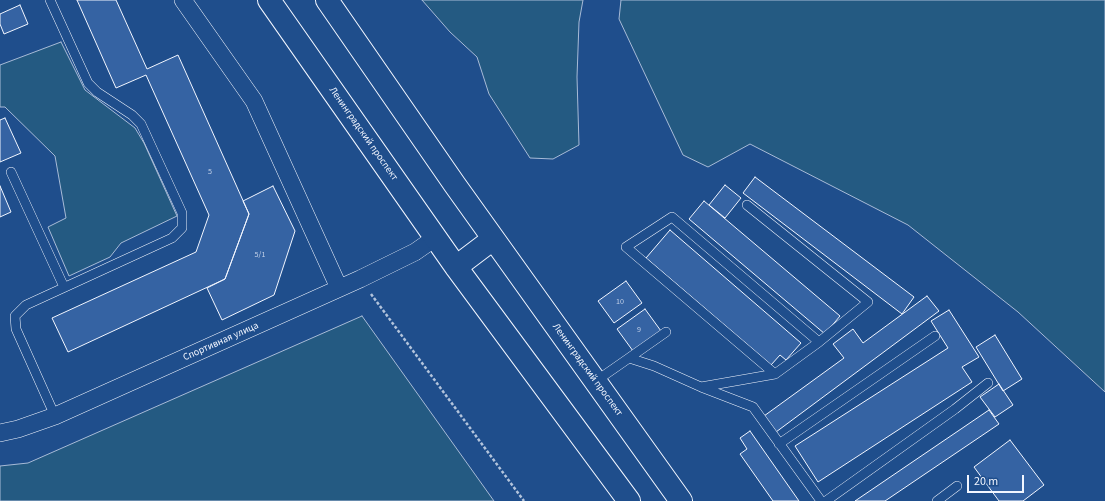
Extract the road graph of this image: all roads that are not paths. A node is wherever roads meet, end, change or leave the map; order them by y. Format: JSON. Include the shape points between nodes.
{"nodes":[{"id":1,"x":50,"y":0,"type":"edge"},
{"id":2,"x":183,"y":0,"type":"edge"},
{"id":3,"x":269,"y":0,"type":"edge"},
{"id":4,"x":327,"y":0,"type":"edge"},
{"id":5,"x":11,"y":172,"type":"dead end"},
{"id":6,"x":747,"y":205,"type":"dead end"},
{"id":7,"x":436,"y":238,"type":"junction"},
{"id":8,"x":493,"y":239,"type":"junction"},
{"id":9,"x":456,"y":267,"type":"junction"},
{"id":10,"x":64,"y":287,"type":"junction"},
{"id":11,"x":340,"y":288,"type":"junction"},
{"id":12,"x":666,"y":332,"type":"dead end"},
{"id":13,"x":935,"y":336,"type":"dead end"},
{"id":14,"x":819,"y":342,"type":"junction"},
{"id":15,"x":629,"y":358,"type":"junction"},
{"id":16,"x":775,"y":374,"type":"junction"},
{"id":17,"x":596,"y":381,"type":"junction"},
{"id":18,"x":988,"y":383,"type":"dead end"},
{"id":19,"x":701,"y":388,"type":"junction"},
{"id":20,"x":55,"y":416,"type":"junction"},
{"id":21,"x":0,"y":433,"type":"edge"},
{"id":22,"x":779,"y":444,"type":"junction"},
{"id":23,"x":956,"y":486,"type":"dead end"},
{"id":24,"x":629,"y":501,"type":"edge"},
{"id":25,"x":681,"y":501,"type":"edge"},
{"id":26,"x":821,"y":501,"type":"edge"},
{"id":27,"x":826,"y":501,"type":"edge"},
{"id":28,"x":937,"y":501,"type":"edge"}],
"edges":[{"from":1,"to":10,"type":"lane","via":[[88,83],[141,124],[182,213],[182,228],[172,238]]},
{"from":2,"to":11,"type":"street","via":[[254,101]]},
{"from":3,"to":7,"type":"main road","name":"Ленинградский проспект"},
{"from":4,"to":8,"type":"main road","name":"Ленинградский проспект"},
{"from":5,"to":10,"type":"lane"},
{"from":6,"to":14,"type":"lane","via":[[868,302]]},
{"from":7,"to":9,"type":"main road","name":"Ленинградский проспект"},
{"from":7,"to":11,"type":"street","name":"Спортивная улица","via":[[415,252]]},
{"from":8,"to":9,"type":"main road"},
{"from":8,"to":17,"type":"main road","name":"Ленинградский проспект"},
{"from":9,"to":24,"type":"main road","name":"Ленинградский проспект"},
{"from":10,"to":20,"type":"lane","via":[[26,305],[15,316],[16,329]]},
{"from":11,"to":20,"type":"street","name":"Спортивная улица"},
{"from":12,"to":15,"type":"lane"},
{"from":13,"to":22,"type":"lane"},
{"from":14,"to":16,"type":"lane"},
{"from":14,"to":16,"type":"lane","via":[[672,217],[626,247]]},
{"from":15,"to":17,"type":"lane"},
{"from":15,"to":19,"type":"lane","via":[[654,366]]},
{"from":16,"to":19,"type":"lane"},
{"from":17,"to":25,"type":"main road","name":"Ленинградский проспект"},
{"from":18,"to":27,"type":"lane"},
{"from":19,"to":22,"type":"lane","via":[[752,407]]},
{"from":20,"to":21,"type":"street","name":"Спортивная улица"},
{"from":22,"to":26,"type":"lane"},
{"from":23,"to":28,"type":"lane"}]}
